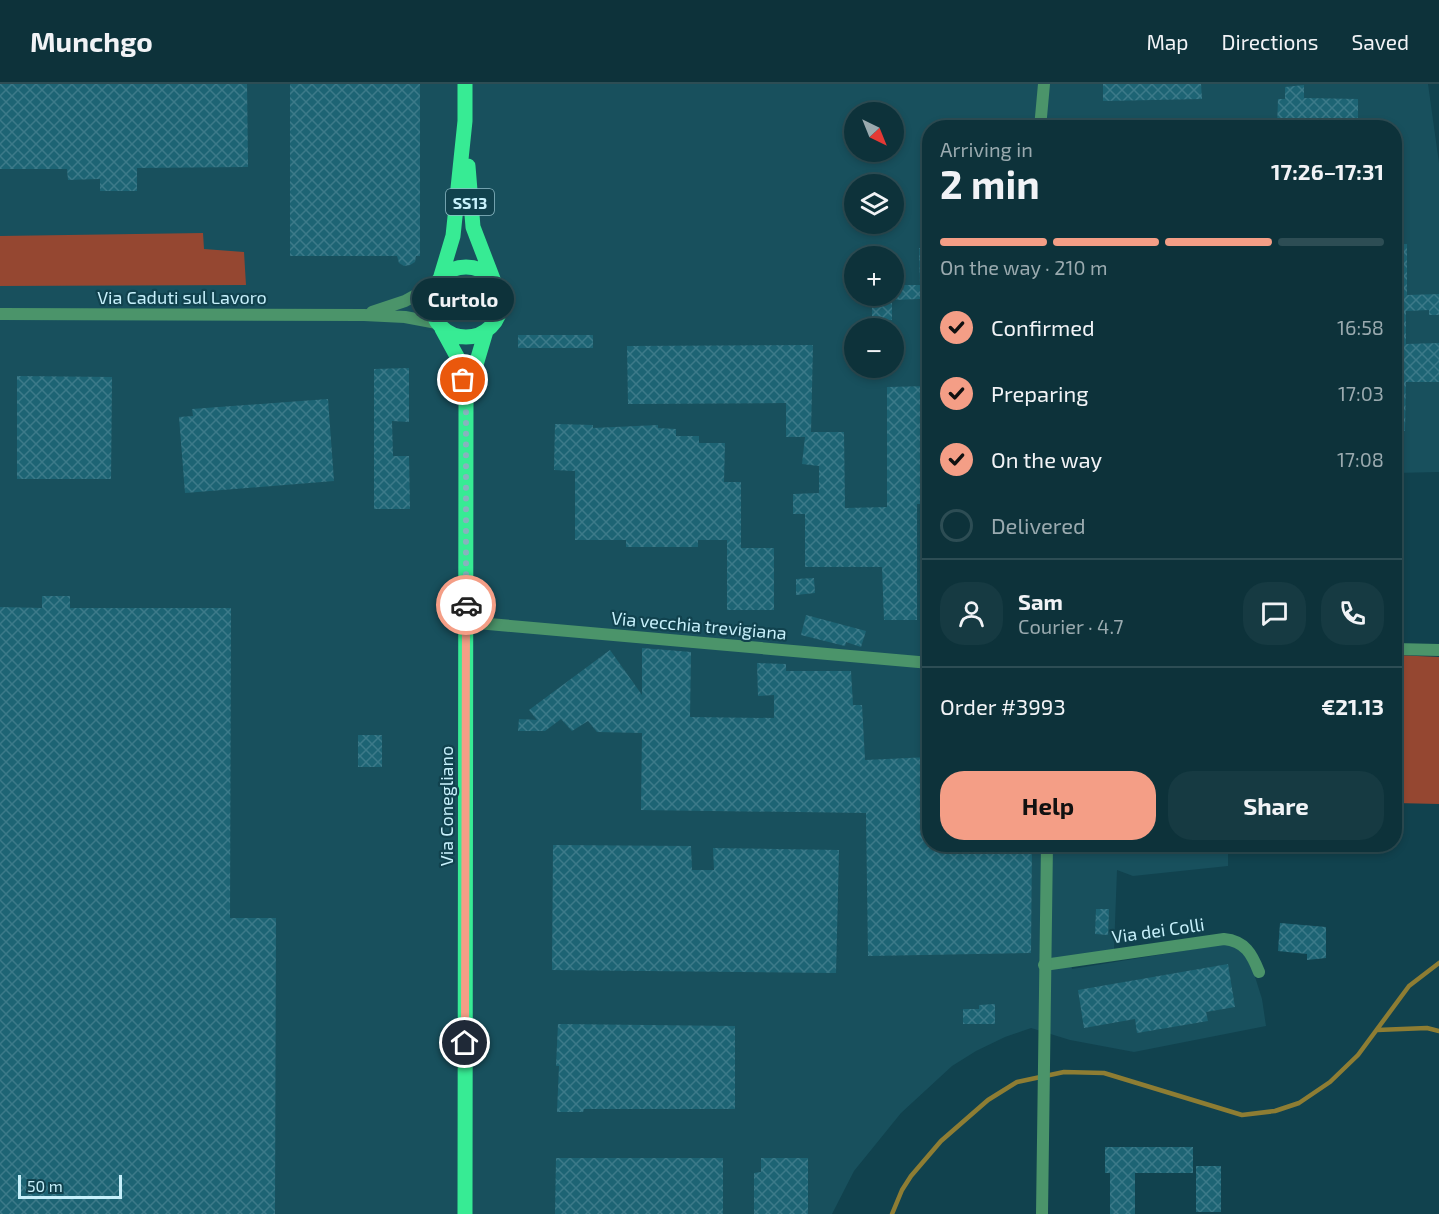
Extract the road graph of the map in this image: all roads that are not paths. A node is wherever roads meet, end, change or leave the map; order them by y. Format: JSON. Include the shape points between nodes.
{"nodes":[{"id":1,"x":465,"y":84,"type":"edge"},
{"id":2,"x":1044,"y":84,"type":"edge"},
{"id":3,"x":1041,"y":120,"type":"edge"},
{"id":4,"x":465,"y":122,"type":"junction"},
{"id":5,"x":493,"y":279,"type":"junction"},
{"id":6,"x":437,"y":281,"type":"junction"},
{"id":7,"x":0,"y":314,"type":"edge"},
{"id":8,"x":364,"y":315,"type":"junction"},
{"id":9,"x":440,"y":326,"type":"junction"},
{"id":10,"x":486,"y":331,"type":"junction"},
{"id":11,"x":466,"y":398,"type":"junction"},
{"id":12,"x":466,"y":622,"type":"junction"},
{"id":13,"x":1402,"y":649,"type":"edge"},
{"id":14,"x":1439,"y":650,"type":"edge"},
{"id":15,"x":922,"y":662,"type":"edge"},
{"id":16,"x":1047,"y":852,"type":"edge"},
{"id":17,"x":1044,"y":965,"type":"junction"},
{"id":18,"x":1259,"y":972,"type":"dead end"},
{"id":19,"x":465,"y":1214,"type":"edge"},
{"id":20,"x":1042,"y":1214,"type":"edge"}],
"edges":[{"from":1,"to":4,"type":"main road","number":"SS13"},
{"from":2,"to":3,"type":"street"},
{"from":4,"to":5,"type":"main road","number":"SS13","via":[[473,227]]},
{"from":4,"to":6,"type":"main road","number":"SS13","via":[[453,236]]},
{"from":5,"to":6,"type":"main road","via":[[484,271],[462,266],[450,269]]},
{"from":5,"to":10,"type":"main road","via":[[499,289],[500,312]]},
{"from":6,"to":8,"type":"street","name":"Via Caduti sul Lavoro","via":[[405,301]]},
{"from":6,"to":9,"type":"main road","via":[[430,305]]},
{"from":7,"to":8,"type":"street","name":"Via Caduti sul Lavoro"},
{"from":8,"to":9,"type":"street","name":"Via Caduti sul Lavoro","via":[[405,316]]},
{"from":9,"to":10,"type":"main road","via":[[452,335],[464,337]]},
{"from":9,"to":11,"type":"main road","name":"Via Conegliano","via":[[460,362]]},
{"from":10,"to":11,"type":"main road","name":"Via Conegliano"},
{"from":11,"to":12,"type":"main road","name":"Via Conegliano"},
{"from":12,"to":15,"type":"street","name":"Via vecchia trevigiana"},
{"from":12,"to":19,"type":"main road","name":"Via Conegliano"},
{"from":13,"to":14,"type":"street"},
{"from":16,"to":17,"type":"street"},
{"from":17,"to":18,"type":"street","name":"Via dei Colli","via":[[1224,939],[1250,950]]},
{"from":17,"to":20,"type":"street"}]}
